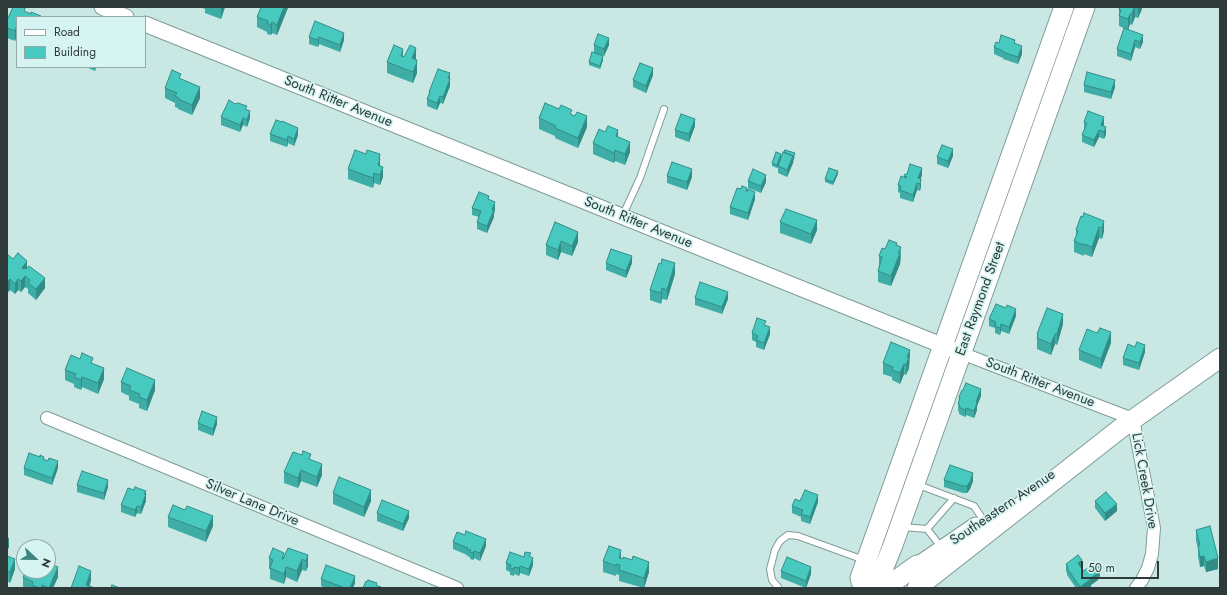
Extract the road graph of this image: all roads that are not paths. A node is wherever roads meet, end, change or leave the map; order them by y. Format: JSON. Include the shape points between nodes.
{"nodes":[{"id":1,"x":102,"y":7,"type":"edge"},
{"id":2,"x":1064,"y":7,"type":"edge"},
{"id":3,"x":1085,"y":7,"type":"edge"},
{"id":4,"x":124,"y":16,"type":"edge"},
{"id":5,"x":146,"y":24,"type":"edge"},
{"id":6,"x":664,"y":109,"type":"dead end"},
{"id":7,"x":622,"y":217,"type":"junction"},
{"id":8,"x":943,"y":346,"type":"junction"},
{"id":9,"x":961,"y":353,"type":"junction"},
{"id":10,"x":1220,"y":358,"type":"edge"},
{"id":11,"x":47,"y":418,"type":"dead end"},
{"id":12,"x":1127,"y":423,"type":"junction"},
{"id":13,"x":915,"y":483,"type":"junction"},
{"id":14,"x":954,"y":498,"type":"junction"},
{"id":15,"x":984,"y":522,"type":"junction"},
{"id":16,"x":900,"y":527,"type":"junction"},
{"id":17,"x":927,"y":529,"type":"junction"},
{"id":18,"x":893,"y":545,"type":"junction"},
{"id":19,"x":943,"y":550,"type":"junction"},
{"id":20,"x":866,"y":561,"type":"junction"},
{"id":21,"x":917,"y":565,"type":"junction"},
{"id":22,"x":778,"y":587,"type":"dead end"},
{"id":23,"x":457,"y":588,"type":"edge"},
{"id":24,"x":863,"y":588,"type":"edge"},
{"id":25,"x":872,"y":588,"type":"edge"},
{"id":26,"x":885,"y":588,"type":"edge"},
{"id":27,"x":917,"y":588,"type":"edge"},
{"id":28,"x":1136,"y":588,"type":"edge"}],
"edges":[{"from":1,"to":4,"type":"street"},
{"from":2,"to":8,"type":"main road","name":"East Raymond Street"},
{"from":3,"to":9,"type":"main road","name":"East Raymond Street"},
{"from":5,"to":7,"type":"street","name":"South Ritter Avenue"},
{"from":6,"to":7,"type":"lane","via":[[640,178]]},
{"from":7,"to":8,"type":"street","name":"South Ritter Avenue"},
{"from":8,"to":9,"type":"street","name":"South Ritter Avenue"},
{"from":8,"to":20,"type":"main road","name":"East Raymond Street"},
{"from":9,"to":12,"type":"street","name":"South Ritter Avenue"},
{"from":9,"to":13,"type":"main road","name":"East Raymond Street"},
{"from":10,"to":12,"type":"main road","name":"Southeastern Avenue"},
{"from":11,"to":23,"type":"street","name":"Silver Lane Drive"},
{"from":12,"to":15,"type":"main road","name":"Southeastern Avenue"},
{"from":12,"to":27,"type":"main road","name":"Southeastern Avenue"},
{"from":12,"to":28,"type":"street","name":"Lick Creek Drive","via":[[1154,528],[1148,568]]},
{"from":13,"to":14,"type":"lane"},
{"from":13,"to":16,"type":"main road","name":"East Raymond Street"},
{"from":14,"to":15,"type":"lane","via":[[974,506]]},
{"from":14,"to":17,"type":"lane"},
{"from":15,"to":19,"type":"main road","name":"Southeastern Avenue"},
{"from":16,"to":17,"type":"lane"},
{"from":16,"to":18,"type":"main road","name":"East Raymond Street"},
{"from":17,"to":19,"type":"lane"},
{"from":18,"to":21,"type":"main road","via":[[901,556]]},
{"from":18,"to":25,"type":"main road","name":"East Raymond Street","via":[[878,582]]},
{"from":19,"to":21,"type":"main road","name":"Southeastern Avenue"},
{"from":20,"to":22,"type":"lane","via":[[798,536],[788,535],[780,541],[775,550],[770,568],[772,580]]},
{"from":20,"to":24,"type":"main road","name":"East Raymond Street","via":[[860,578]]},
{"from":21,"to":26,"type":"main road","name":"Southeastern Avenue"}]}
